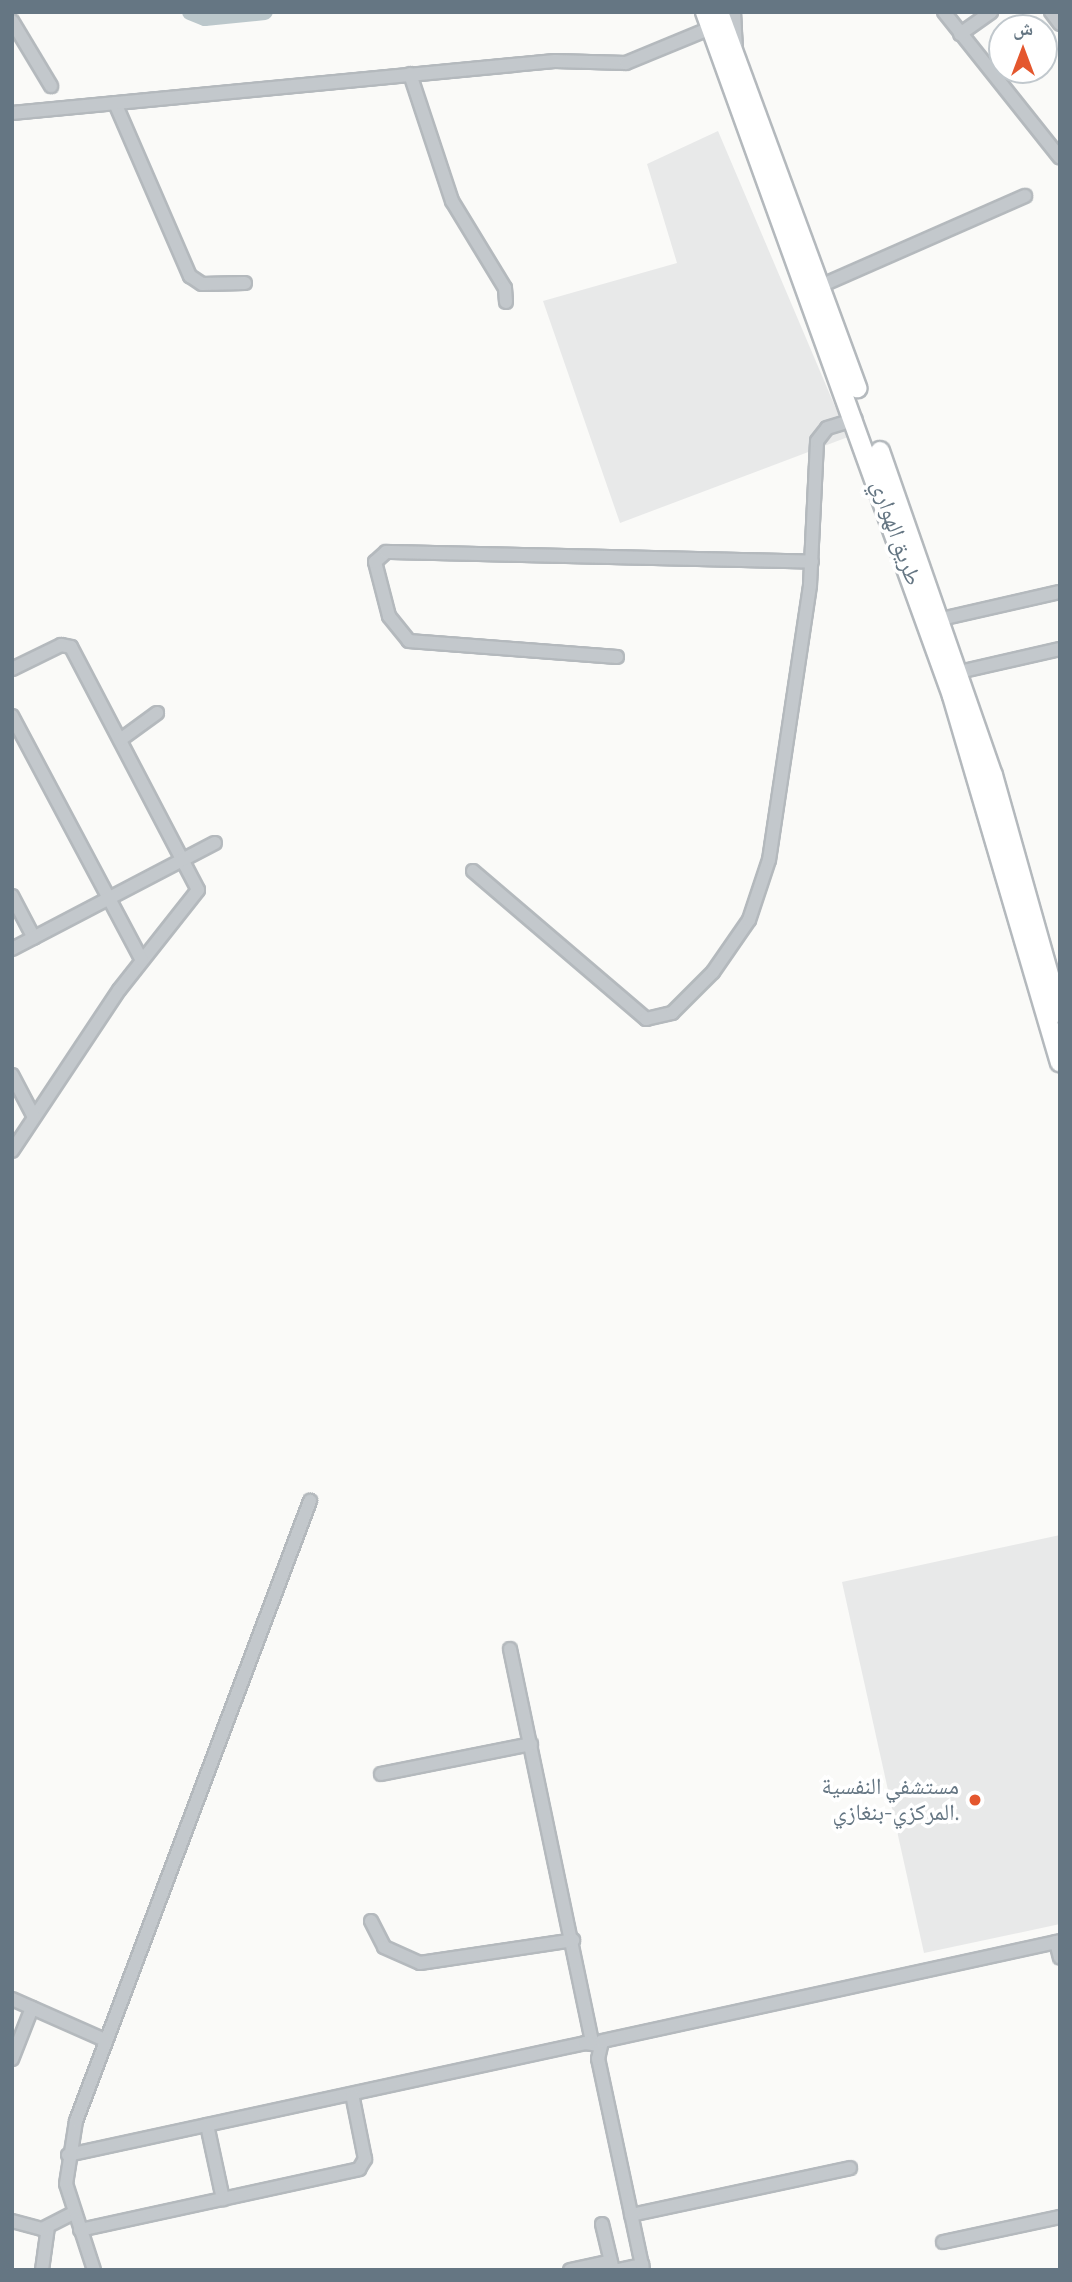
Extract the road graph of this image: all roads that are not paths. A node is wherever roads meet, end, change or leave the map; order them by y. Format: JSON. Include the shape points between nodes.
{"nodes":[{"id":1,"x":734,"y":12,"type":"edge"},
{"id":2,"x":944,"y":12,"type":"edge"},
{"id":3,"x":991,"y":12,"type":"edge"},
{"id":4,"x":1051,"y":12,"type":"edge"},
{"id":5,"x":712,"y":18,"type":"edge"},
{"id":6,"x":12,"y":21,"type":"edge"},
{"id":7,"x":1060,"y":24,"type":"edge"},
{"id":8,"x":960,"y":34,"type":"junction"},
{"id":9,"x":737,"y":63,"type":"junction"},
{"id":10,"x":410,"y":74,"type":"junction"},
{"id":11,"x":51,"y":86,"type":"dead end"},
{"id":12,"x":115,"y":103,"type":"junction"},
{"id":13,"x":12,"y":113,"type":"edge"},
{"id":14,"x":1060,"y":158,"type":"edge"},
{"id":15,"x":1025,"y":196,"type":"dead end"},
{"id":16,"x":245,"y":283,"type":"dead end"},
{"id":17,"x":820,"y":285,"type":"junction"},
{"id":18,"x":506,"y":302,"type":"dead end"},
{"id":19,"x":856,"y":419,"type":"junction"},
{"id":20,"x":812,"y":562,"type":"junction"},
{"id":21,"x":1060,"y":593,"type":"edge"},
{"id":22,"x":941,"y":619,"type":"junction"},
{"id":23,"x":1060,"y":649,"type":"edge"},
{"id":24,"x":617,"y":657,"type":"dead end"},
{"id":25,"x":12,"y":669,"type":"edge"},
{"id":26,"x":959,"y":672,"type":"junction"},
{"id":27,"x":157,"y":713,"type":"dead end"},
{"id":28,"x":12,"y":716,"type":"edge"},
{"id":29,"x":120,"y":740,"type":"junction"},
{"id":30,"x":215,"y":843,"type":"dead end"},
{"id":31,"x":184,"y":859,"type":"junction"},
{"id":32,"x":473,"y":871,"type":"dead end"},
{"id":33,"x":12,"y":896,"type":"edge"},
{"id":34,"x":109,"y":898,"type":"junction"},
{"id":35,"x":34,"y":938,"type":"junction"},
{"id":36,"x":12,"y":949,"type":"edge"},
{"id":37,"x":142,"y":960,"type":"junction"},
{"id":38,"x":1060,"y":1014,"type":"edge"},
{"id":39,"x":1060,"y":1062,"type":"edge"},
{"id":40,"x":12,"y":1075,"type":"edge"},
{"id":41,"x":34,"y":1117,"type":"junction"},
{"id":42,"x":12,"y":1151,"type":"edge"},
{"id":43,"x":310,"y":1501,"type":"dead end"},
{"id":44,"x":510,"y":1649,"type":"dead end"},
{"id":45,"x":531,"y":1744,"type":"junction"},
{"id":46,"x":381,"y":1774,"type":"dead end"},
{"id":47,"x":371,"y":1922,"type":"dead end"},
{"id":48,"x":573,"y":1940,"type":"junction"},
{"id":49,"x":1058,"y":1942,"type":"edge"},
{"id":50,"x":1060,"y":1958,"type":"edge"},
{"id":51,"x":12,"y":1999,"type":"edge"},
{"id":52,"x":32,"y":2008,"type":"junction"},
{"id":53,"x":105,"y":2040,"type":"junction"},
{"id":54,"x":596,"y":2044,"type":"junction"},
{"id":55,"x":12,"y":2059,"type":"edge"},
{"id":56,"x":352,"y":2094,"type":"junction"},
{"id":57,"x":207,"y":2125,"type":"junction"},
{"id":58,"x":68,"y":2155,"type":"junction"},
{"id":59,"x":850,"y":2168,"type":"dead end"},
{"id":60,"x":223,"y":2199,"type":"junction"},
{"id":61,"x":74,"y":2213,"type":"junction"},
{"id":62,"x":631,"y":2215,"type":"junction"},
{"id":63,"x":1060,"y":2217,"type":"edge"},
{"id":64,"x":12,"y":2221,"type":"edge"},
{"id":65,"x":601,"y":2224,"type":"dead end"},
{"id":66,"x":48,"y":2227,"type":"junction"},
{"id":67,"x":80,"y":2230,"type":"junction"},
{"id":68,"x":943,"y":2242,"type":"dead end"},
{"id":69,"x":613,"y":2267,"type":"edge"},
{"id":70,"x":642,"y":2267,"type":"edge"},
{"id":71,"x":43,"y":2270,"type":"edge"},
{"id":72,"x":94,"y":2270,"type":"edge"},
{"id":73,"x":570,"y":2270,"type":"edge"}],
"edges":[{"from":1,"to":9,"type":"street"},
{"from":2,"to":8,"type":"street"},
{"from":3,"to":8,"type":"street"},
{"from":4,"to":7,"type":"street"},
{"from":5,"to":9,"type":"highway","name":"طريق الهواري"},
{"from":5,"to":10,"type":"street","via":[[642,61],[555,61]]},
{"from":5,"to":19,"type":"highway","name":"طريق الهواري"},
{"from":6,"to":11,"type":"street"},
{"from":8,"to":14,"type":"street"},
{"from":9,"to":17,"type":"highway","name":"طريق الهواري"},
{"from":10,"to":12,"type":"street"},
{"from":10,"to":18,"type":"street","via":[[452,201],[505,288]]},
{"from":12,"to":13,"type":"street"},
{"from":12,"to":16,"type":"street","via":[[190,276],[202,284]]},
{"from":15,"to":17,"type":"street"},
{"from":17,"to":22,"type":"highway","name":"طريق الهواري"},
{"from":19,"to":20,"type":"street","via":[[827,428],[817,440]]},
{"from":19,"to":39,"type":"highway","name":"طريق الهواري","via":[[976,772]]},
{"from":20,"to":24,"type":"street","via":[[386,552],[375,562],[388,616],[409,641]]},
{"from":20,"to":32,"type":"street","via":[[796,699],[758,898],[732,949],[672,1013],[660,1019],[640,1016]]},
{"from":21,"to":22,"type":"street"},
{"from":22,"to":26,"type":"highway","name":"طريق الهواري"},
{"from":23,"to":26,"type":"street"},
{"from":25,"to":29,"type":"street","via":[[69,645]]},
{"from":26,"to":38,"type":"highway","name":"طريق الهواري"},
{"from":27,"to":29,"type":"street"},
{"from":28,"to":34,"type":"street"},
{"from":29,"to":31,"type":"street"},
{"from":30,"to":31,"type":"street"},
{"from":31,"to":34,"type":"street"},
{"from":31,"to":37,"type":"street","via":[[198,892]]},
{"from":33,"to":35,"type":"street"},
{"from":34,"to":35,"type":"street"},
{"from":34,"to":37,"type":"street"},
{"from":35,"to":36,"type":"street"},
{"from":37,"to":41,"type":"street"},
{"from":40,"to":41,"type":"street"},
{"from":41,"to":42,"type":"street"},
{"from":43,"to":53,"type":"street"},
{"from":44,"to":45,"type":"street"},
{"from":45,"to":46,"type":"street"},
{"from":45,"to":48,"type":"street"},
{"from":47,"to":48,"type":"street","via":[[384,1947],[420,1962]]},
{"from":48,"to":54,"type":"street"},
{"from":49,"to":50,"type":"street"},
{"from":49,"to":54,"type":"street"},
{"from":51,"to":52,"type":"street"},
{"from":52,"to":53,"type":"street"},
{"from":52,"to":55,"type":"street"},
{"from":53,"to":58,"type":"street"},
{"from":54,"to":56,"type":"street"},
{"from":54,"to":62,"type":"street"},
{"from":56,"to":57,"type":"street"},
{"from":56,"to":60,"type":"street","via":[[362,2168]]},
{"from":57,"to":58,"type":"street"},
{"from":57,"to":60,"type":"street"},
{"from":58,"to":61,"type":"street","via":[[65,2184]]},
{"from":59,"to":62,"type":"street"},
{"from":60,"to":67,"type":"street"},
{"from":61,"to":66,"type":"street"},
{"from":61,"to":67,"type":"street"},
{"from":62,"to":70,"type":"street"},
{"from":63,"to":68,"type":"street"},
{"from":64,"to":66,"type":"street"},
{"from":65,"to":69,"type":"street"},
{"from":66,"to":71,"type":"street"},
{"from":67,"to":72,"type":"street"},
{"from":69,"to":70,"type":"street"},
{"from":69,"to":73,"type":"street"}]}
